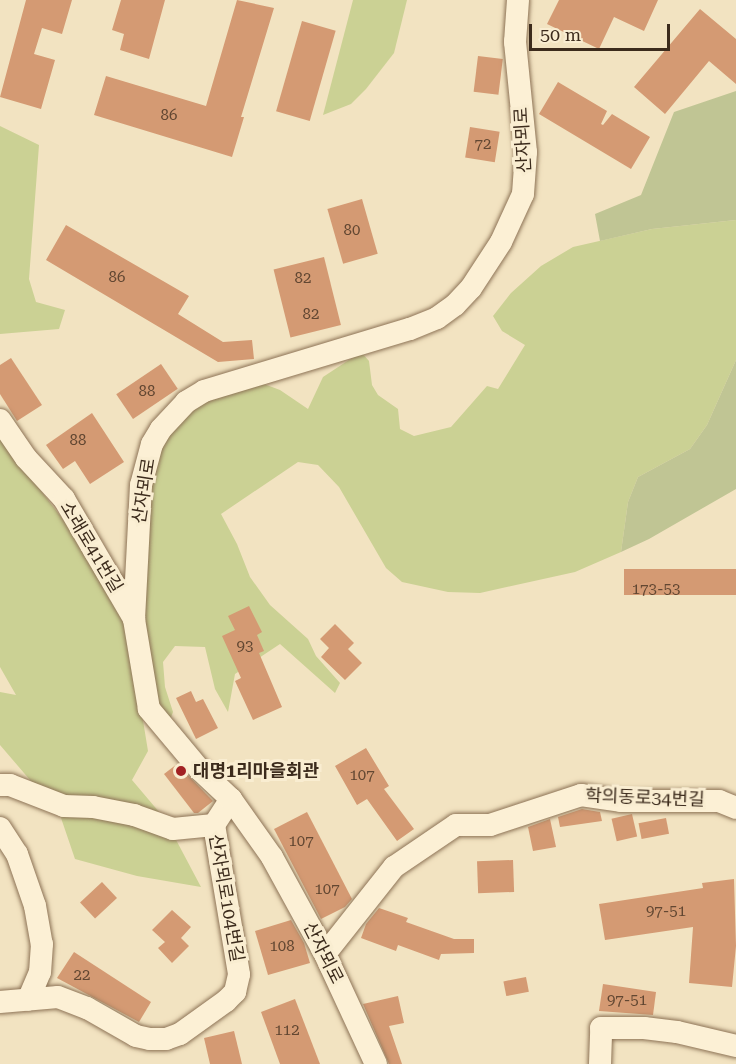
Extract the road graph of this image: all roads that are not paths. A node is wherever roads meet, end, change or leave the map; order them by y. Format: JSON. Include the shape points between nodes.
{"nodes":[{"id":1,"x":518,"y":0,"type":"edge"},
{"id":2,"x":0,"y":420,"type":"edge"},
{"id":3,"x":134,"y":619,"type":"junction"},
{"id":4,"x":0,"y":785,"type":"edge"},
{"id":5,"x":231,"y":799,"type":"junction"},
{"id":6,"x":736,"y":808,"type":"edge"},
{"id":7,"x":214,"y":825,"type":"junction"},
{"id":8,"x":0,"y":828,"type":"edge"},
{"id":9,"x":325,"y":954,"type":"junction"},
{"id":10,"x":28,"y":1000,"type":"junction"},
{"id":11,"x":0,"y":1002,"type":"edge"},
{"id":12,"x":736,"y":1046,"type":"edge"},
{"id":13,"x":376,"y":1064,"type":"edge"},
{"id":14,"x":600,"y":1064,"type":"edge"}],
"edges":[{"from":1,"to":3,"type":"street","name":"산자뫼로","via":[[515,42],[526,174],[516,214],[490,261],[471,288],[437,318],[383,338],[220,384],[173,415],[152,444],[141,485]]},
{"from":2,"to":3,"type":"street","name":"소래로41번길","via":[[26,458],[64,499]]},
{"from":3,"to":5,"type":"street","name":"산자뫼로","via":[[149,709],[200,770]]},
{"from":4,"to":7,"type":"street","via":[[10,785],[64,806],[134,815],[173,829]]},
{"from":5,"to":7,"type":"street","name":"산자뫼로104번길"},
{"from":5,"to":9,"type":"street","name":"산자뫼로","via":[[272,857]]},
{"from":6,"to":9,"type":"street","name":"학의동로34번길","via":[[719,801],[621,801],[581,795],[490,825],[456,825],[394,867]]},
{"from":7,"to":10,"type":"street","name":"산자뫼로104번길","via":[[239,974],[235,992],[226,1001],[180,1034],[150,1039],[136,1036],[71,1001],[52,997]]},
{"from":8,"to":10,"type":"street","via":[[17,854],[35,906],[42,944],[40,972]]},
{"from":9,"to":13,"type":"street","name":"산자뫼로"},
{"from":10,"to":11,"type":"street","name":"산자뫼로104번길"},
{"from":12,"to":14,"type":"street","via":[[677,1032],[601,1028]]}]}
